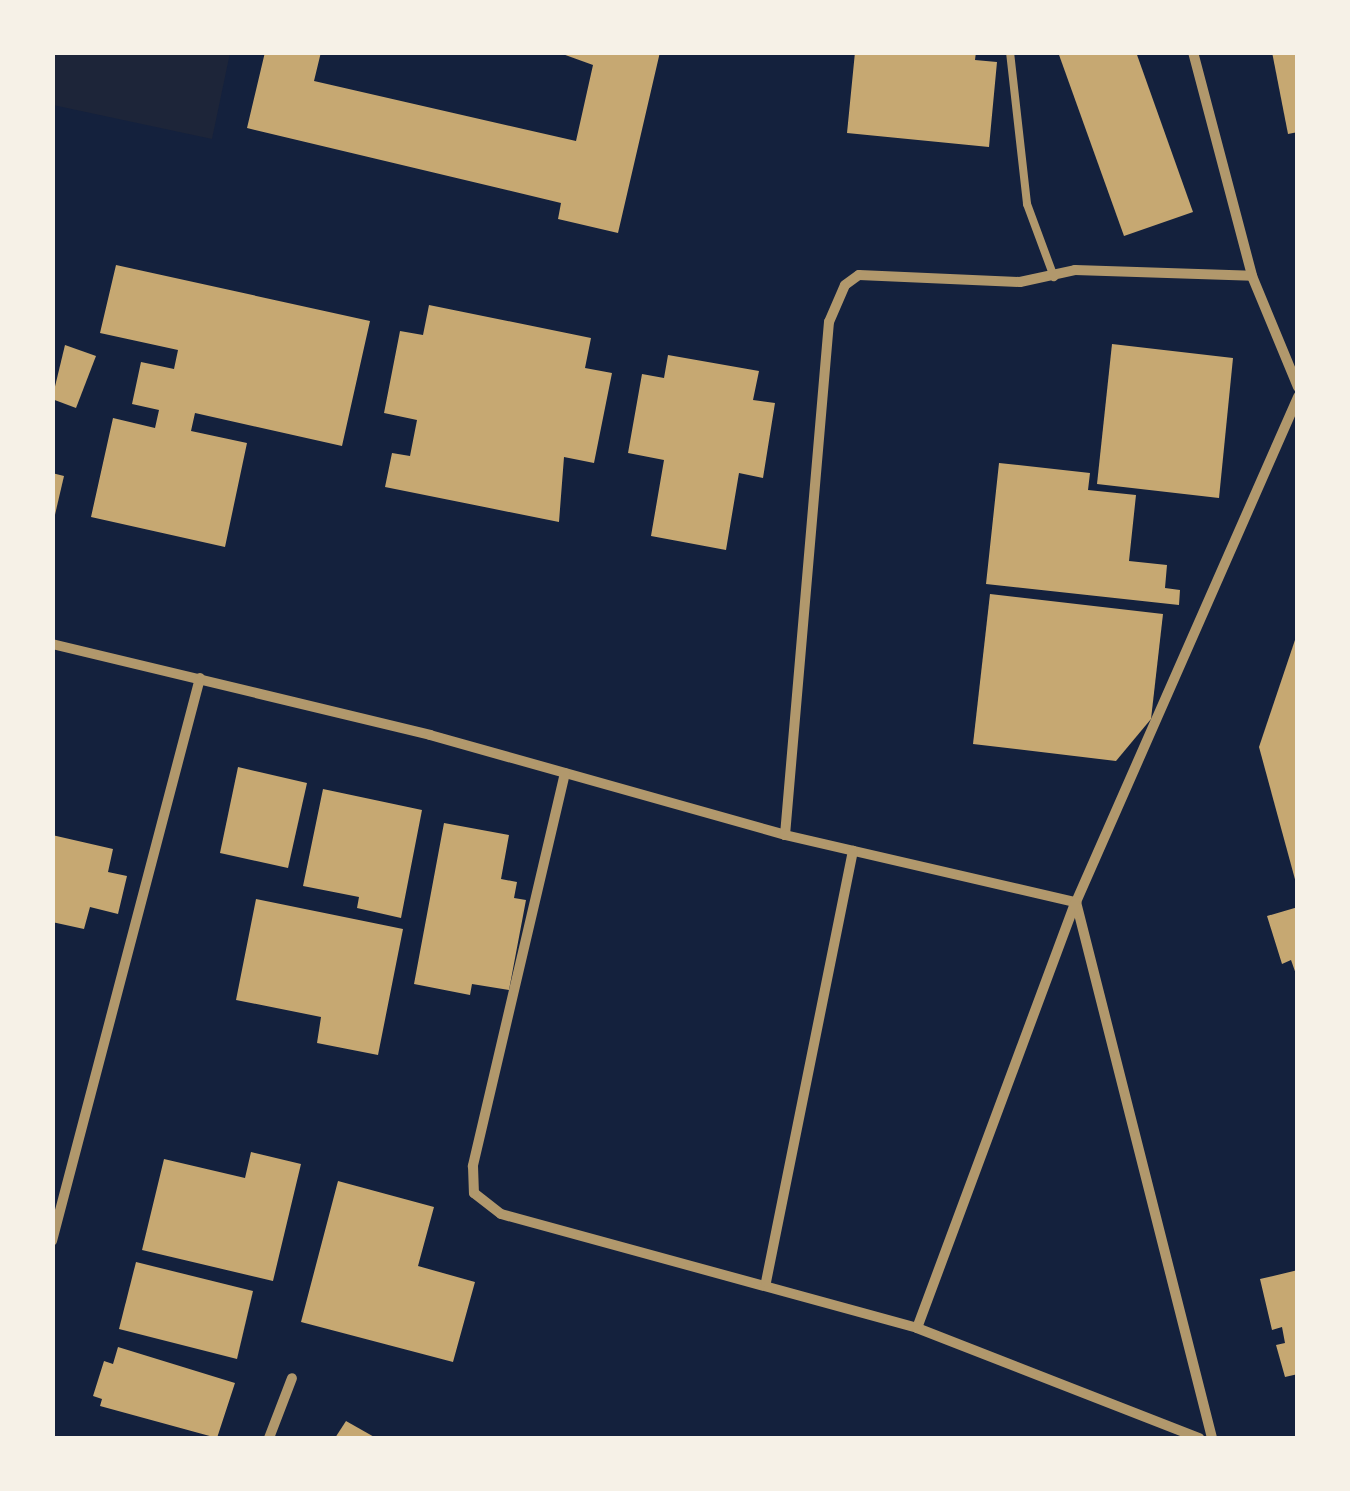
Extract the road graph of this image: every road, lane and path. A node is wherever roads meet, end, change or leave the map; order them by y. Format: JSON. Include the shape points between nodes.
{"nodes":[{"id":1,"x":1010,"y":52,"type":"edge"},
{"id":2,"x":1193,"y":52,"type":"edge"},
{"id":3,"x":1054,"y":276,"type":"junction"},
{"id":4,"x":1252,"y":276,"type":"junction"},
{"id":5,"x":1281,"y":336,"type":"junction"},
{"id":6,"x":1298,"y":340,"type":"edge"},
{"id":7,"x":1298,"y":387,"type":"edge"},
{"id":8,"x":1298,"y":397,"type":"edge"},
{"id":9,"x":52,"y":644,"type":"edge"},
{"id":10,"x":200,"y":678,"type":"junction"},
{"id":11,"x":565,"y":773,"type":"junction"},
{"id":12,"x":785,"y":835,"type":"junction"},
{"id":13,"x":854,"y":851,"type":"junction"},
{"id":14,"x":1076,"y":902,"type":"junction"},
{"id":15,"x":52,"y":1241,"type":"edge"},
{"id":16,"x":766,"y":1282,"type":"junction"},
{"id":17,"x":917,"y":1328,"type":"junction"},
{"id":18,"x":292,"y":1378,"type":"dead end"},
{"id":19,"x":269,"y":1438,"type":"edge"},
{"id":20,"x":1199,"y":1438,"type":"edge"},
{"id":21,"x":1212,"y":1438,"type":"edge"}],
"edges":[{"from":1,"to":3,"type":"lane","via":[[1027,204]]},
{"from":2,"to":4,"type":"street"},
{"from":3,"to":4,"type":"street","via":[[1076,270]]},
{"from":3,"to":12,"type":"street","via":[[1020,282],[859,275],[845,285],[828,322]]},
{"from":4,"to":5,"type":"street"},
{"from":5,"to":6,"type":"street"},
{"from":5,"to":7,"type":"street"},
{"from":8,"to":14,"type":"street"},
{"from":9,"to":10,"type":"street"},
{"from":10,"to":11,"type":"street"},
{"from":10,"to":15,"type":"street"},
{"from":11,"to":12,"type":"street"},
{"from":11,"to":16,"type":"street","via":[[473,1166],[474,1194],[501,1214]]},
{"from":12,"to":13,"type":"street"},
{"from":13,"to":14,"type":"street"},
{"from":13,"to":16,"type":"street"},
{"from":14,"to":17,"type":"street"},
{"from":14,"to":21,"type":"street"},
{"from":16,"to":17,"type":"street"},
{"from":17,"to":20,"type":"street"},
{"from":18,"to":19,"type":"street"}]}
